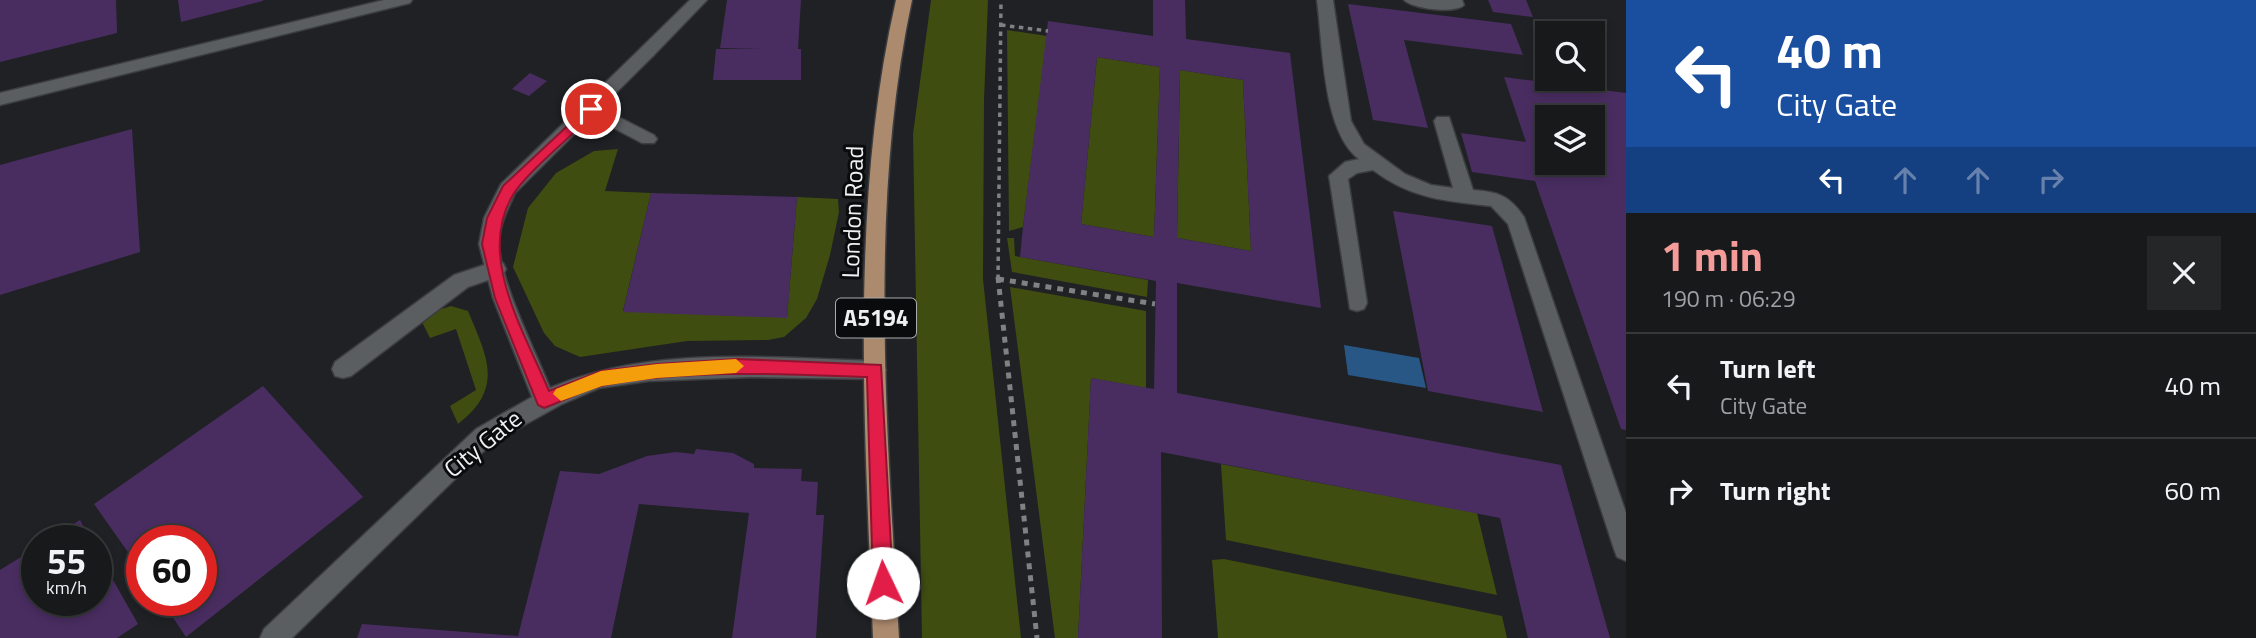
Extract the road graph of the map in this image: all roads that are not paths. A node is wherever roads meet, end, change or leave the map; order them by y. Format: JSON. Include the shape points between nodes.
{"nodes":[{"id":1,"x":404,"y":0,"type":"edge"},
{"id":2,"x":699,"y":0,"type":"edge"},
{"id":3,"x":904,"y":0,"type":"edge"},
{"id":4,"x":1325,"y":0,"type":"edge"},
{"id":5,"x":1412,"y":0,"type":"edge"},
{"id":6,"x":1454,"y":0,"type":"edge"},
{"id":7,"x":0,"y":99,"type":"edge"},
{"id":8,"x":591,"y":109,"type":"junction"},
{"id":9,"x":1443,"y":121,"type":"dead end"},
{"id":10,"x":648,"y":139,"type":"dead end"},
{"id":11,"x":1377,"y":163,"type":"junction"},
{"id":12,"x":1465,"y":196,"type":"junction"},
{"id":13,"x":496,"y":269,"type":"junction"},
{"id":14,"x":1357,"y":303,"type":"dead end"},
{"id":15,"x":343,"y":369,"type":"dead end"},
{"id":16,"x":875,"y":370,"type":"junction"},
{"id":17,"x":544,"y":400,"type":"junction"},
{"id":18,"x":1626,"y":549,"type":"edge"},
{"id":19,"x":273,"y":638,"type":"edge"},
{"id":20,"x":886,"y":638,"type":"edge"}],
"edges":[{"from":1,"to":7,"type":"street"},
{"from":2,"to":8,"type":"street"},
{"from":3,"to":16,"type":"main road","name":"London Road","number":"A5194","via":[[892,50],[878,177]]},
{"from":4,"to":11,"type":"street","via":[[1342,121],[1358,149]]},
{"from":5,"to":6,"type":"street","via":[[1456,5]]},
{"from":8,"to":10,"type":"street"},
{"from":8,"to":13,"type":"street","via":[[508,190],[494,218],[489,244]]},
{"from":9,"to":12,"type":"street"},
{"from":11,"to":12,"type":"street","via":[[1398,179],[1429,192]]},
{"from":11,"to":14,"type":"street","via":[[1352,167],[1338,176]]},
{"from":12,"to":18,"type":"street","via":[[1496,200],[1517,222]]},
{"from":13,"to":15,"type":"street","via":[[461,281]]},
{"from":13,"to":17,"type":"street","via":[[523,354]]},
{"from":16,"to":17,"type":"street","name":"City Gate","via":[[737,366],[657,371],[601,379]]},
{"from":16,"to":20,"type":"main road","name":"London Road","number":"A5194"},
{"from":17,"to":19,"type":"street","name":"City Gate","via":[[484,436]]}]}
